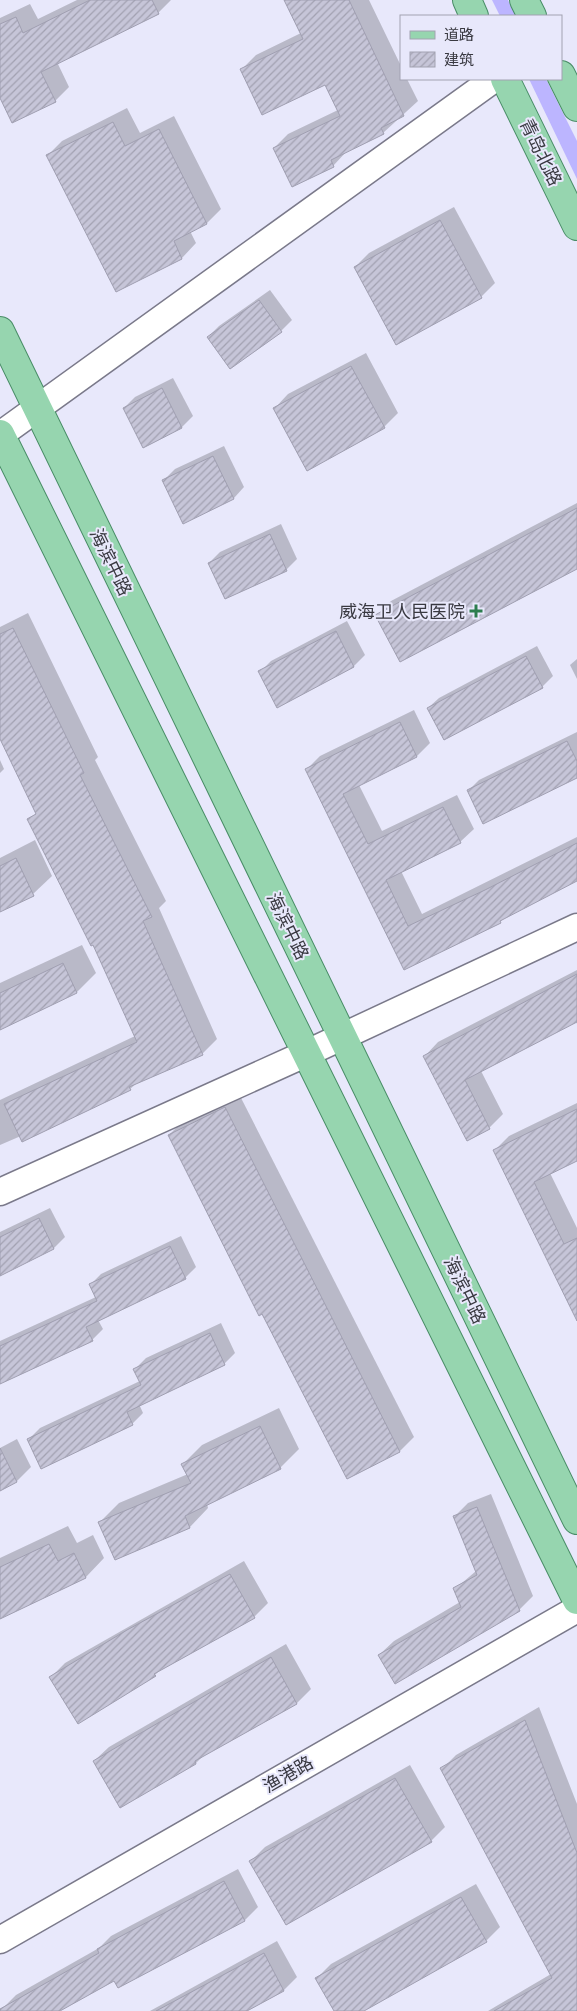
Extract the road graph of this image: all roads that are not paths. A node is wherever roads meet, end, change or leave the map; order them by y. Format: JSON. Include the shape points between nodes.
{"nodes":[{"id":1,"x":467,"y":0,"type":"edge"},
{"id":2,"x":524,"y":0,"type":"edge"},
{"id":3,"x":474,"y":15,"type":"edge"},
{"id":4,"x":532,"y":15,"type":"edge"},
{"id":5,"x":562,"y":77,"type":"edge"},
{"id":6,"x":493,"y":80,"type":"edge"},
{"id":7,"x":505,"y":80,"type":"edge"},
{"id":8,"x":577,"y":107,"type":"edge"},
{"id":9,"x":577,"y":226,"type":"edge"},
{"id":10,"x":0,"y":331,"type":"edge"},
{"id":11,"x":36,"y":409,"type":"junction"},
{"id":12,"x":0,"y":435,"type":"edge"},
{"id":13,"x":577,"y":927,"type":"edge"},
{"id":14,"x":341,"y":1037,"type":"junction"},
{"id":15,"x":305,"y":1054,"type":"junction"},
{"id":16,"x":0,"y":1192,"type":"edge"},
{"id":17,"x":577,"y":1520,"type":"edge"},
{"id":18,"x":577,"y":1600,"type":"edge"},
{"id":19,"x":577,"y":1609,"type":"edge"},
{"id":20,"x":0,"y":1940,"type":"edge"}],
"edges":[{"from":1,"to":3,"type":"main road"},
{"from":2,"to":4,"type":"main road"},
{"from":5,"to":8,"type":"main road"},
{"from":6,"to":11,"type":"street"},
{"from":7,"to":9,"type":"main road","name":"青岛北路"},
{"from":10,"to":11,"type":"main road","name":"海滨中路"},
{"from":11,"to":12,"type":"street"},
{"from":11,"to":14,"type":"main road","name":"海滨中路"},
{"from":12,"to":15,"type":"main road"},
{"from":13,"to":14,"type":"street"},
{"from":14,"to":15,"type":"street"},
{"from":14,"to":17,"type":"main road","name":"海滨中路"},
{"from":15,"to":16,"type":"street"},
{"from":15,"to":18,"type":"main road"},
{"from":19,"to":20,"type":"street","name":"渔港路"}]}
